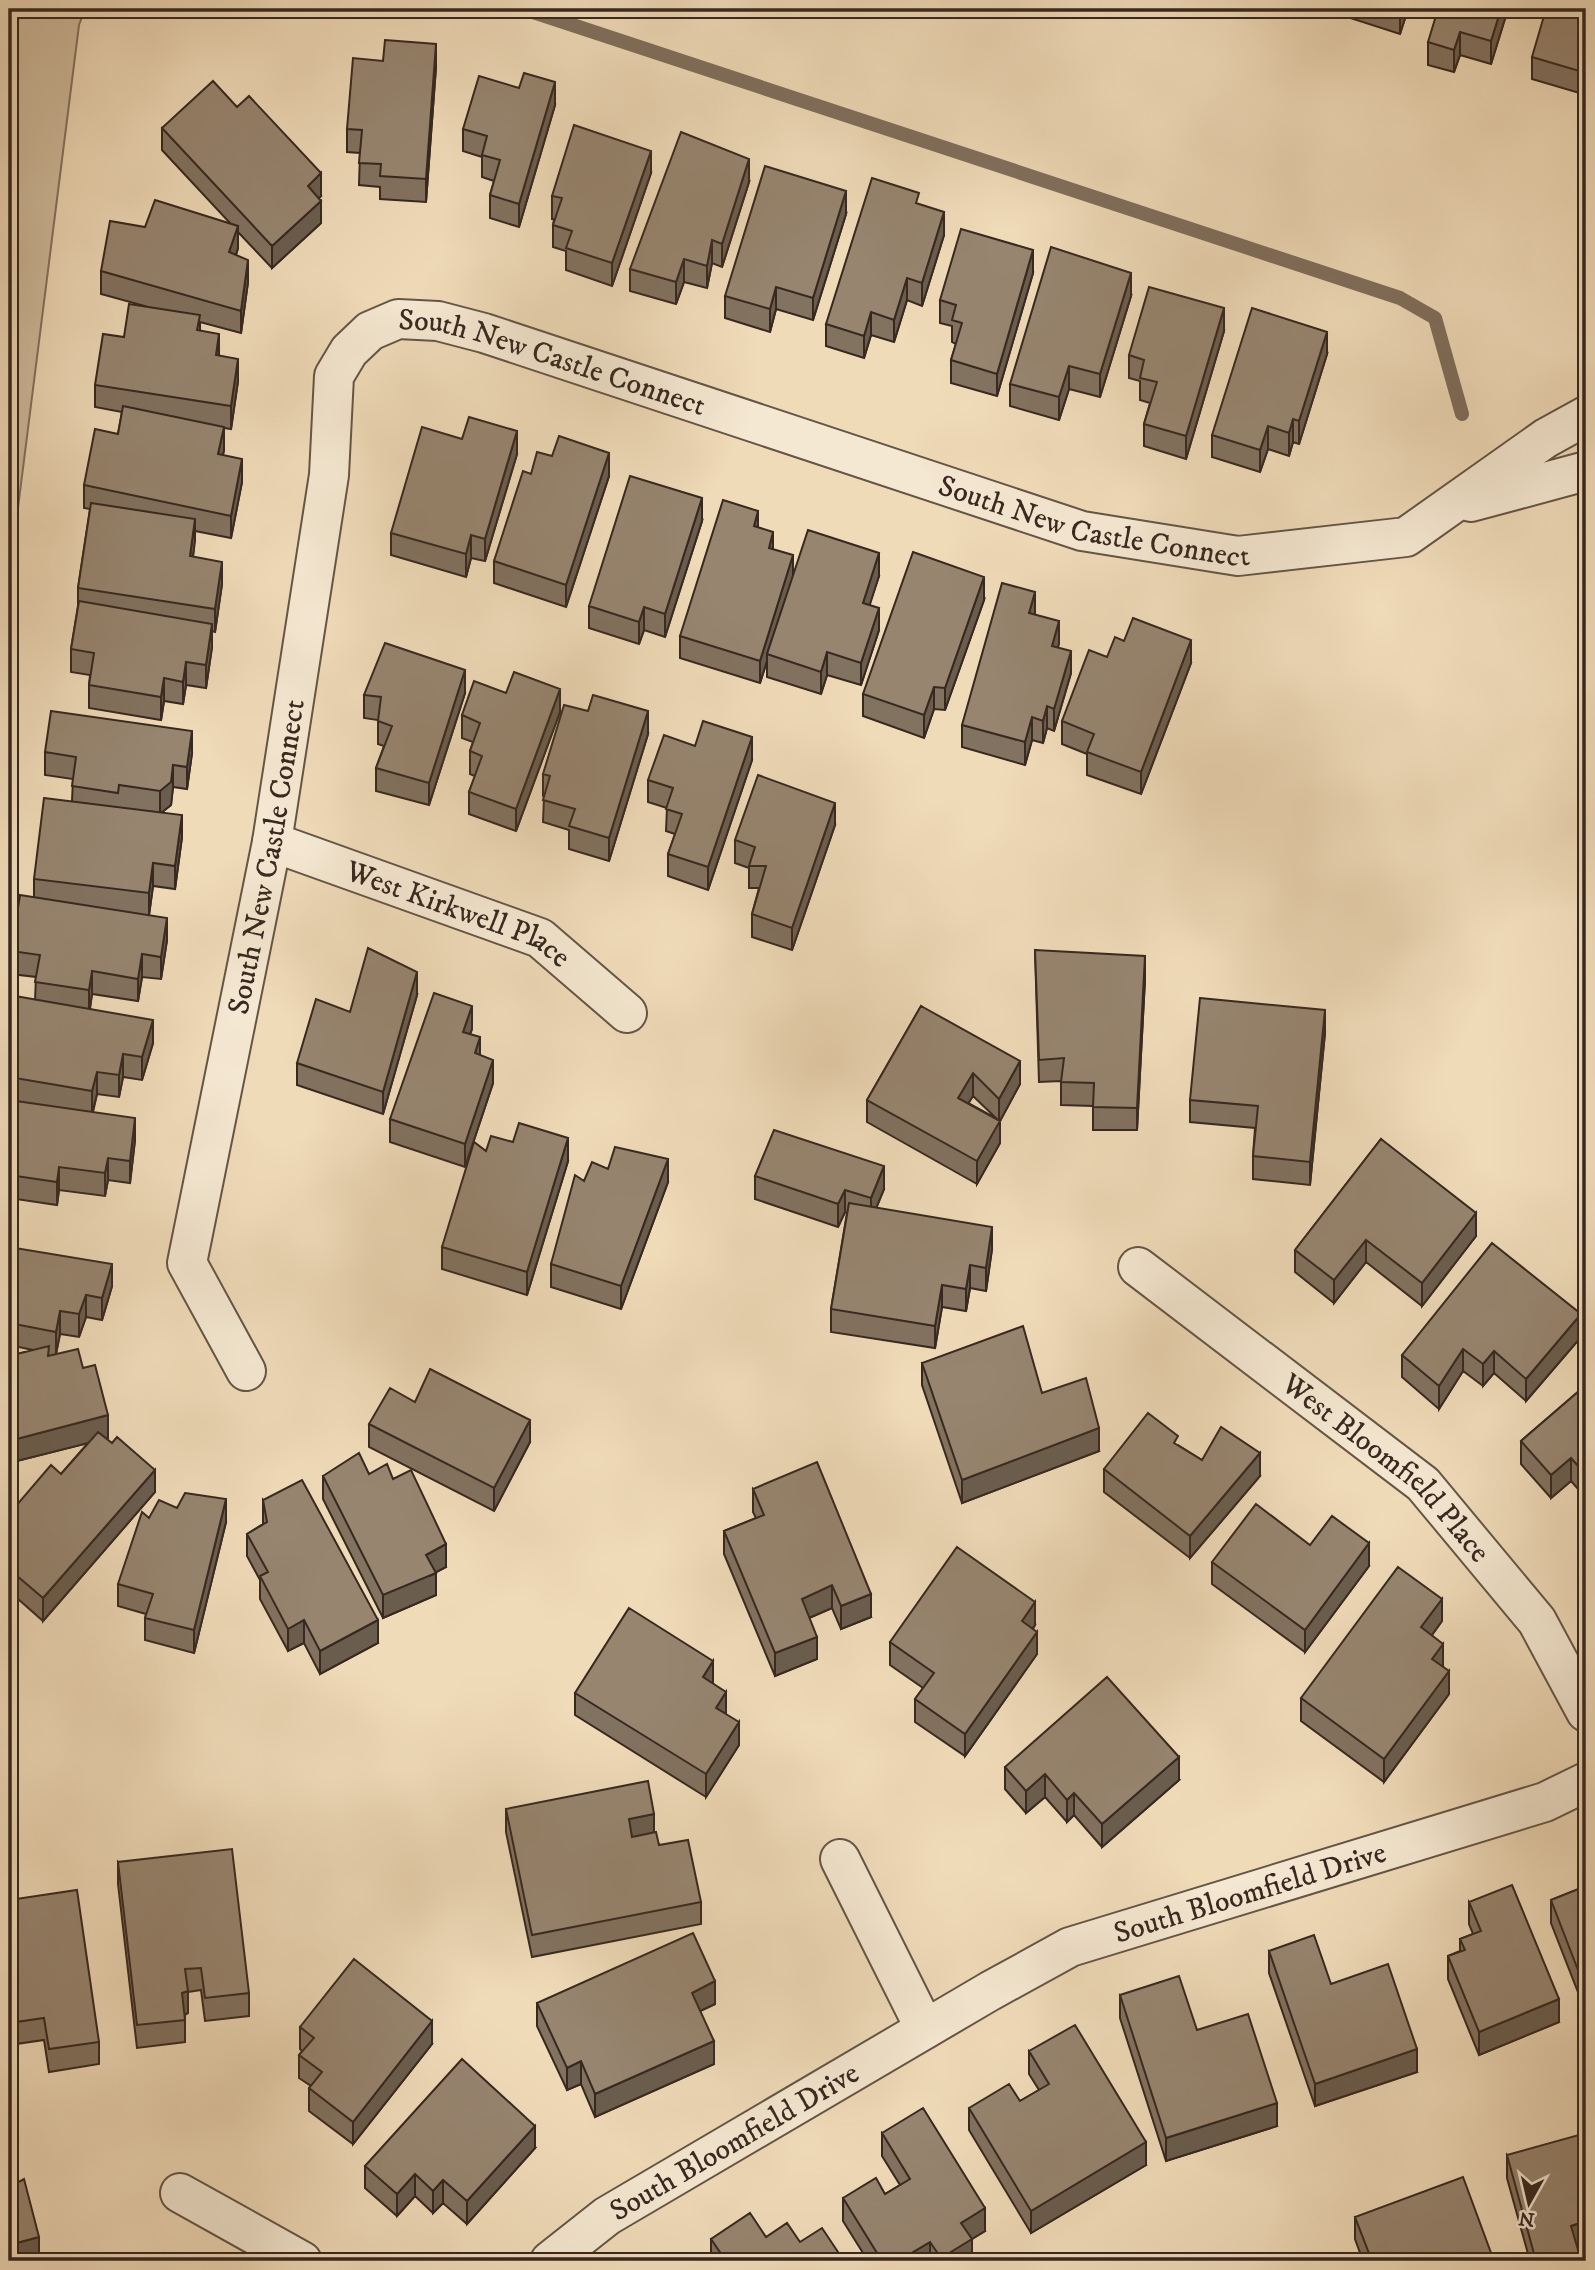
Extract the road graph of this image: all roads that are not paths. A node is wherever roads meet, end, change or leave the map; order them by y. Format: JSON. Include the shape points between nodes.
{"nodes":[{"id":1,"x":1586,"y":416,"type":"edge"},
{"id":2,"x":1586,"y":471,"type":"edge"},
{"id":3,"x":1448,"y":508,"type":"junction"},
{"id":4,"x":272,"y":842,"type":"junction"},
{"id":5,"x":627,"y":1013,"type":"dead end"},
{"id":6,"x":1138,"y":1266,"type":"dead end"},
{"id":7,"x":246,"y":1371,"type":"dead end"},
{"id":8,"x":1586,"y":1712,"type":"edge"},
{"id":9,"x":1586,"y":1782,"type":"edge"},
{"id":10,"x":840,"y":1859,"type":"dead end"},
{"id":11,"x":925,"y":2029,"type":"junction"},
{"id":12,"x":180,"y":2193,"type":"dead end"},
{"id":13,"x":302,"y":2261,"type":"edge"},
{"id":14,"x":550,"y":2261,"type":"edge"}],
"edges":[{"from":1,"to":3,"type":"street","name":"South New Castle Connect","via":[[1546,438]]},
{"from":2,"to":3,"type":"street","name":"South New Castle Connect"},
{"from":3,"to":4,"type":"street","name":"South New Castle Connect","via":[[1406,537],[1238,556],[1082,531],[484,333],[438,321],[360,319],[334,376],[329,475]]},
{"from":4,"to":5,"type":"street","name":"West Kirkwell Place","via":[[540,938]]},
{"from":4,"to":7,"type":"street","name":"South New Castle Connect","via":[[187,1264]]},
{"from":6,"to":8,"type":"street","name":"West Bloomfield Place","via":[[1423,1484],[1537,1621]]},
{"from":9,"to":11,"type":"street","name":"South Bloomfield Drive","via":[[1545,1802],[1070,1947]]},
{"from":10,"to":11,"type":"street"},
{"from":11,"to":14,"type":"street","name":"South Bloomfield Drive","via":[[607,2216]]},
{"from":12,"to":13,"type":"street"}]}
